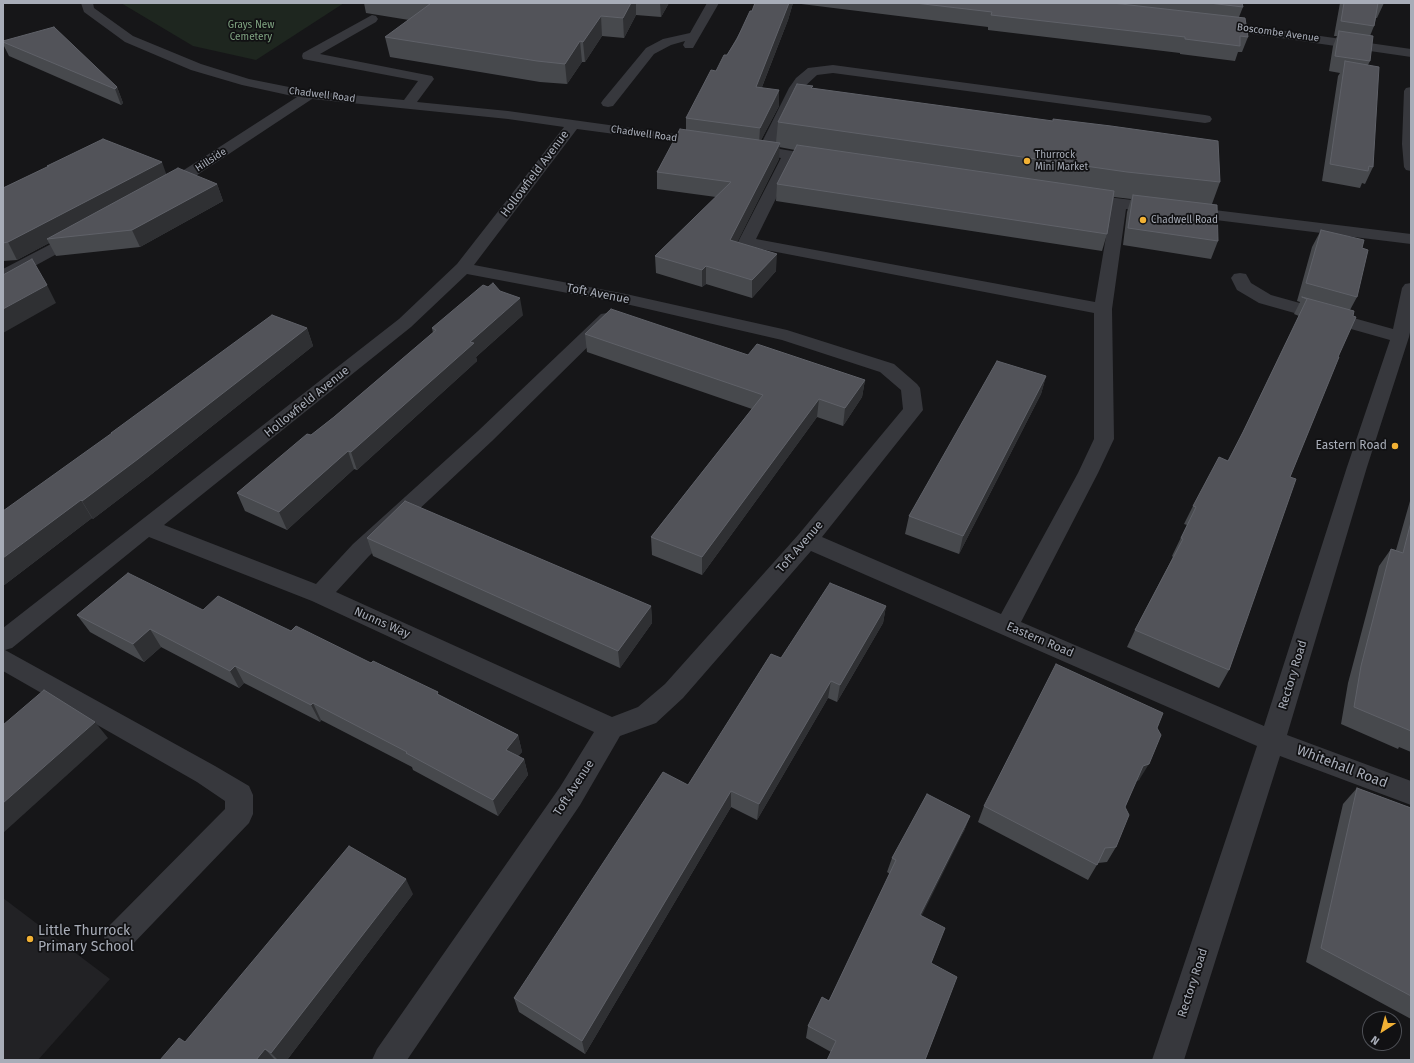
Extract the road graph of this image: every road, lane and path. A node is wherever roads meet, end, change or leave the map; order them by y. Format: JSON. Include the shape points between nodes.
{"nodes":[{"id":1,"x":87,"y":3,"type":"edge"},
{"id":2,"x":713,"y":3,"type":"edge"},
{"id":3,"x":372,"y":19,"type":"dead end"},
{"id":4,"x":1208,"y":24,"type":"edge"},
{"id":5,"x":1411,"y":53,"type":"edge"},
{"id":6,"x":1411,"y":91,"type":"edge"},
{"id":7,"x":309,"y":95,"type":"junction"},
{"id":8,"x":408,"y":104,"type":"junction"},
{"id":9,"x":608,"y":104,"type":"dead end"},
{"id":10,"x":1205,"y":119,"type":"dead end"},
{"id":11,"x":573,"y":124,"type":"junction"},
{"id":12,"x":720,"y":144,"type":"edge"},
{"id":13,"x":735,"y":146,"type":"edge"},
{"id":14,"x":766,"y":151,"type":"junction"},
{"id":15,"x":790,"y":155,"type":"junction"},
{"id":16,"x":836,"y":162,"type":"edge"},
{"id":17,"x":1411,"y":167,"type":"edge"},
{"id":18,"x":153,"y":195,"type":"edge"},
{"id":19,"x":1066,"y":196,"type":"edge"},
{"id":20,"x":1119,"y":204,"type":"junction"},
{"id":21,"x":91,"y":229,"type":"edge"},
{"id":22,"x":1411,"y":239,"type":"edge"},
{"id":23,"x":463,"y":268,"type":"junction"},
{"id":24,"x":3,"y":276,"type":"edge"},
{"id":25,"x":1240,"y":278,"type":"dead end"},
{"id":26,"x":1411,"y":288,"type":"edge"},
{"id":27,"x":626,"y":299,"type":"junction"},
{"id":28,"x":1103,"y":309,"type":"junction"},
{"id":29,"x":1400,"y":337,"type":"junction"},
{"id":30,"x":148,"y":528,"type":"junction"},
{"id":31,"x":808,"y":540,"type":"junction"},
{"id":32,"x":320,"y":595,"type":"junction"},
{"id":33,"x":1007,"y":625,"type":"junction"},
{"id":34,"x":3,"y":641,"type":"edge"},
{"id":35,"x":3,"y":659,"type":"edge"},
{"id":36,"x":611,"y":728,"type":"junction"},
{"id":37,"x":1272,"y":741,"type":"junction"},
{"id":38,"x":1411,"y":793,"type":"edge"},
{"id":39,"x":119,"y":937,"type":"dead end"},
{"id":40,"x":388,"y":1060,"type":"edge"},
{"id":41,"x":1168,"y":1060,"type":"edge"}],
"edges":[{"from":1,"to":7,"type":"street","name":"Chadwell Road","via":[[88,9],[129,39],[196,67],[247,82]]},
{"from":2,"to":9,"type":"street","via":[[692,40],[667,42],[650,50]]},
{"from":3,"to":8,"type":"street","via":[[308,56],[427,79]]},
{"from":4,"to":5,"type":"street","name":"Boscombe Avenue"},
{"from":6,"to":17,"type":"street"},
{"from":7,"to":8,"type":"street","name":"Chadwell Road"},
{"from":7,"to":18,"type":"street","name":"Hillside"},
{"from":8,"to":11,"type":"street","name":"Chadwell Road"},
{"from":10,"to":14,"type":"street","via":[[833,69],[813,71],[801,81]]},
{"from":11,"to":12,"type":"street","name":"Chadwell Road"},
{"from":11,"to":23,"type":"street","name":"Hollowfield Avenue"},
{"from":13,"to":14,"type":"street"},
{"from":14,"to":15,"type":"street"},
{"from":15,"to":16,"type":"street"},
{"from":15,"to":28,"type":"street","via":[[746,242]]},
{"from":19,"to":20,"type":"street"},
{"from":20,"to":22,"type":"street"},
{"from":20,"to":28,"type":"street"},
{"from":21,"to":24,"type":"street"},
{"from":23,"to":27,"type":"street","name":"Toft Avenue"},
{"from":23,"to":30,"type":"street","name":"Hollowfield Avenue","via":[[405,323]]},
{"from":25,"to":29,"type":"street","via":[[1242,286],[1265,299]]},
{"from":26,"to":29,"type":"street","name":"Rectory Road"},
{"from":27,"to":31,"type":"street","name":"Toft Avenue","via":[[788,336],[887,368],[910,388],[913,410]]},
{"from":27,"to":32,"type":"street","via":[[485,436],[362,550]]},
{"from":28,"to":33,"type":"street","via":[[1104,439]]},
{"from":29,"to":37,"type":"street","name":"Rectory Road"},
{"from":30,"to":32,"type":"street","name":"Nunns Way"},
{"from":30,"to":34,"type":"street","name":"Hollowfield Avenue"},
{"from":31,"to":33,"type":"street","name":"Eastern Road"},
{"from":31,"to":36,"type":"street","name":"Toft Avenue","via":[[674,691],[647,715]]},
{"from":32,"to":36,"type":"street","name":"Nunns Way"},
{"from":33,"to":37,"type":"street","name":"Eastern Road"},
{"from":35,"to":39,"type":"street","via":[[239,795],[239,814]]},
{"from":36,"to":40,"type":"street","name":"Toft Avenue","via":[[570,796]]},
{"from":37,"to":38,"type":"street","name":"Whitehall Road"},
{"from":37,"to":41,"type":"street","name":"Rectory Road"}]}
